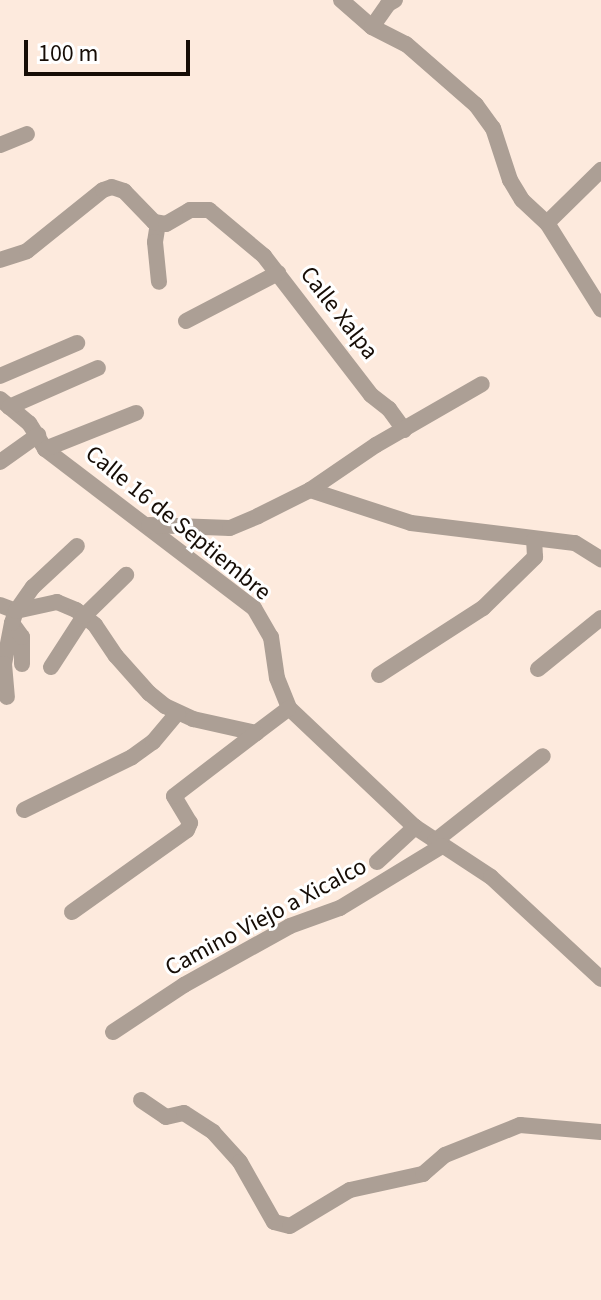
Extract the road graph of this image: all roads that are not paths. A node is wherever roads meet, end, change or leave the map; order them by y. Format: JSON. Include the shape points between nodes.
{"nodes":[{"id":1,"x":341,"y":0,"type":"edge"},
{"id":2,"x":395,"y":0,"type":"edge"},
{"id":3,"x":372,"y":27,"type":"junction"},
{"id":4,"x":27,"y":134,"type":"dead end"},
{"id":5,"x":0,"y":145,"type":"edge"},
{"id":6,"x":601,"y":170,"type":"edge"},
{"id":7,"x":158,"y":223,"type":"junction"},
{"id":8,"x":547,"y":223,"type":"junction"},
{"id":9,"x":0,"y":260,"type":"edge"},
{"id":10,"x":278,"y":273,"type":"junction"},
{"id":11,"x":159,"y":282,"type":"dead end"},
{"id":12,"x":601,"y":309,"type":"edge"},
{"id":13,"x":186,"y":321,"type":"dead end"},
{"id":14,"x":77,"y":343,"type":"dead end"},
{"id":15,"x":98,"y":368,"type":"dead end"},
{"id":16,"x":0,"y":376,"type":"edge"},
{"id":17,"x":482,"y":384,"type":"dead end"},
{"id":18,"x":4,"y":403,"type":"edge"},
{"id":19,"x":136,"y":413,"type":"dead end"},
{"id":20,"x":404,"y":430,"type":"junction"},
{"id":21,"x":41,"y":442,"type":"junction"},
{"id":22,"x":0,"y":462,"type":"edge"},
{"id":23,"x":310,"y":490,"type":"junction"},
{"id":24,"x":149,"y":525,"type":"junction"},
{"id":25,"x":534,"y":540,"type":"junction"},
{"id":26,"x":77,"y":546,"type":"dead end"},
{"id":27,"x":601,"y":559,"type":"edge"},
{"id":28,"x":126,"y":575,"type":"dead end"},
{"id":29,"x":9,"y":613,"type":"edge"},
{"id":30,"x":84,"y":616,"type":"junction"},
{"id":31,"x":601,"y":618,"type":"edge"},
{"id":32,"x":22,"y":664,"type":"dead end"},
{"id":33,"x":2,"y":665,"type":"edge"},
{"id":34,"x":51,"y":667,"type":"dead end"},
{"id":35,"x":538,"y":669,"type":"dead end"},
{"id":36,"x":379,"y":675,"type":"dead end"},
{"id":37,"x":7,"y":697,"type":"dead end"},
{"id":38,"x":289,"y":708,"type":"junction"},
{"id":39,"x":177,"y":713,"type":"junction"},
{"id":40,"x":256,"y":733,"type":"junction"},
{"id":41,"x":543,"y":756,"type":"dead end"},
{"id":42,"x":24,"y":810,"type":"dead end"},
{"id":43,"x":415,"y":827,"type":"junction"},
{"id":44,"x":439,"y":843,"type":"junction"},
{"id":45,"x":377,"y":862,"type":"dead end"},
{"id":46,"x":72,"y":912,"type":"dead end"},
{"id":47,"x":601,"y":979,"type":"edge"},
{"id":48,"x":113,"y":1032,"type":"dead end"},
{"id":49,"x":141,"y":1100,"type":"dead end"},
{"id":50,"x":601,"y":1132,"type":"edge"}],
"edges":[{"from":1,"to":3,"type":"street"},
{"from":2,"to":3,"type":"street"},
{"from":3,"to":8,"type":"street","via":[[406,44],[476,105],[493,128],[522,200]]},
{"from":4,"to":5,"type":"street"},
{"from":6,"to":8,"type":"street"},
{"from":7,"to":9,"type":"street","via":[[124,191],[112,187],[27,251]]},
{"from":7,"to":10,"type":"street","name":"Calle Xalpa","via":[[174,222],[190,210],[209,210]]},
{"from":7,"to":11,"type":"street"},
{"from":8,"to":12,"type":"street"},
{"from":10,"to":13,"type":"street"},
{"from":10,"to":20,"type":"street","name":"Calle Xalpa"},
{"from":14,"to":16,"type":"street"},
{"from":15,"to":18,"type":"street"},
{"from":17,"to":20,"type":"street"},
{"from":18,"to":21,"type":"street","name":"Calle 16 de Septiembre"},
{"from":19,"to":21,"type":"street"},
{"from":20,"to":23,"type":"street"},
{"from":21,"to":22,"type":"street"},
{"from":21,"to":24,"type":"street","name":"Calle 16 de Septiembre"},
{"from":23,"to":24,"type":"street","via":[[230,528]]},
{"from":23,"to":25,"type":"street","via":[[411,523],[515,533]]},
{"from":24,"to":38,"type":"street","name":"Calle 16 de Septiembre","via":[[254,608],[271,637],[277,678]]},
{"from":25,"to":27,"type":"street","via":[[575,543]]},
{"from":25,"to":36,"type":"street","via":[[535,557],[483,608]]},
{"from":26,"to":29,"type":"street"},
{"from":28,"to":30,"type":"street"},
{"from":29,"to":30,"type":"street","via":[[57,602]]},
{"from":29,"to":32,"type":"street","via":[[22,637]]},
{"from":29,"to":33,"type":"street"},
{"from":30,"to":34,"type":"street"},
{"from":30,"to":39,"type":"street","via":[[131,674]]},
{"from":31,"to":35,"type":"street"},
{"from":33,"to":37,"type":"street"},
{"from":38,"to":40,"type":"street"},
{"from":38,"to":43,"type":"street"},
{"from":39,"to":40,"type":"street"},
{"from":39,"to":42,"type":"street","via":[[132,757]]},
{"from":40,"to":46,"type":"street","via":[[174,796],[190,823],[187,830]]},
{"from":41,"to":44,"type":"street","name":"Camino Viejo a Xicalco"},
{"from":43,"to":44,"type":"street"},
{"from":43,"to":45,"type":"street"},
{"from":44,"to":47,"type":"street","via":[[527,906]]},
{"from":44,"to":48,"type":"street","name":"Camino Viejo a Xicalco","via":[[340,908],[290,926]]},
{"from":49,"to":50,"type":"street","via":[[166,1117],[184,1113],[213,1132],[240,1162],[274,1222],[290,1226],[350,1190],[423,1174],[445,1155],[520,1125]]}]}
